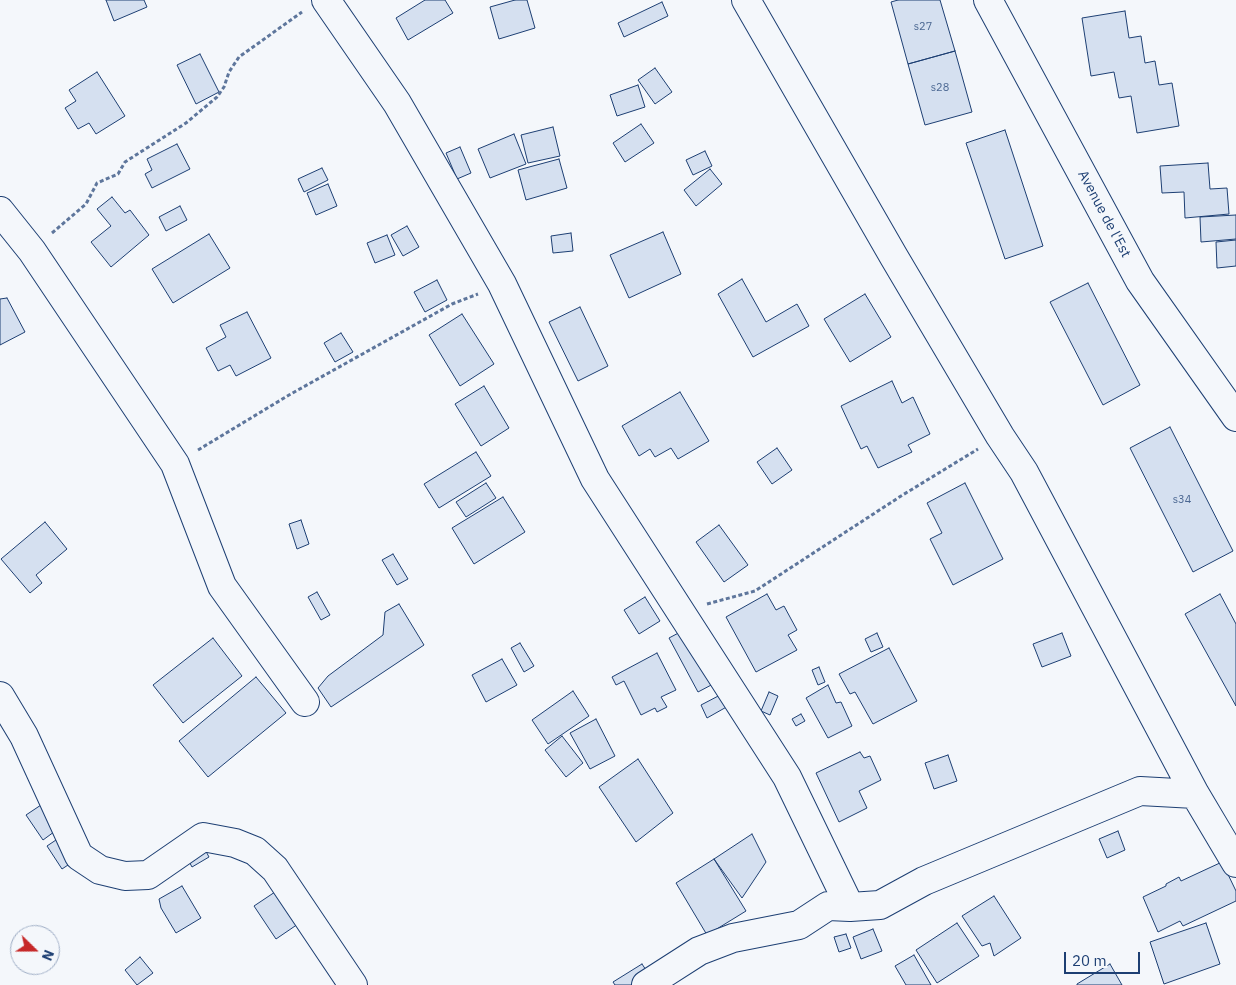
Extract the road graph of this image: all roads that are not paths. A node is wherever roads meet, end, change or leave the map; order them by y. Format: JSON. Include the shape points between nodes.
{"nodes":[{"id":1,"x":746,"y":0,"type":"edge"},
{"id":2,"x":988,"y":0,"type":"edge"},
{"id":3,"x":318,"y":4,"type":"edge"},
{"id":4,"x":0,"y":211,"type":"edge"},
{"id":5,"x":1236,"y":417,"type":"edge"},
{"id":6,"x":0,"y":696,"type":"edge"},
{"id":7,"x":305,"y":702,"type":"dead end"},
{"id":8,"x":1195,"y":794,"type":"junction"},
{"id":9,"x":1236,"y":863,"type":"edge"},
{"id":10,"x":850,"y":907,"type":"junction"},
{"id":11,"x":353,"y":985,"type":"edge"},
{"id":12,"x":646,"y":985,"type":"edge"}],
"edges":[{"from":1,"to":8,"type":"street","via":[[1024,472]]},
{"from":2,"to":5,"type":"street","name":"Avenue de l'Est","via":[[1140,281]]},
{"from":3,"to":10,"type":"street","via":[[397,103],[502,284],[595,479],[787,777]]},
{"from":4,"to":7,"type":"street","via":[[32,250],[175,464],[222,586]]},
{"from":6,"to":11,"type":"street","via":[[24,736],[79,856],[100,870],[125,876],[148,875],[203,837],[255,851],[274,870]]},
{"from":8,"to":9,"type":"street"},
{"from":8,"to":10,"type":"street","via":[[1140,791],[957,866],[880,905]]},
{"from":10,"to":12,"type":"street","via":[[828,906],[799,925],[733,938],[699,951]]}]}
